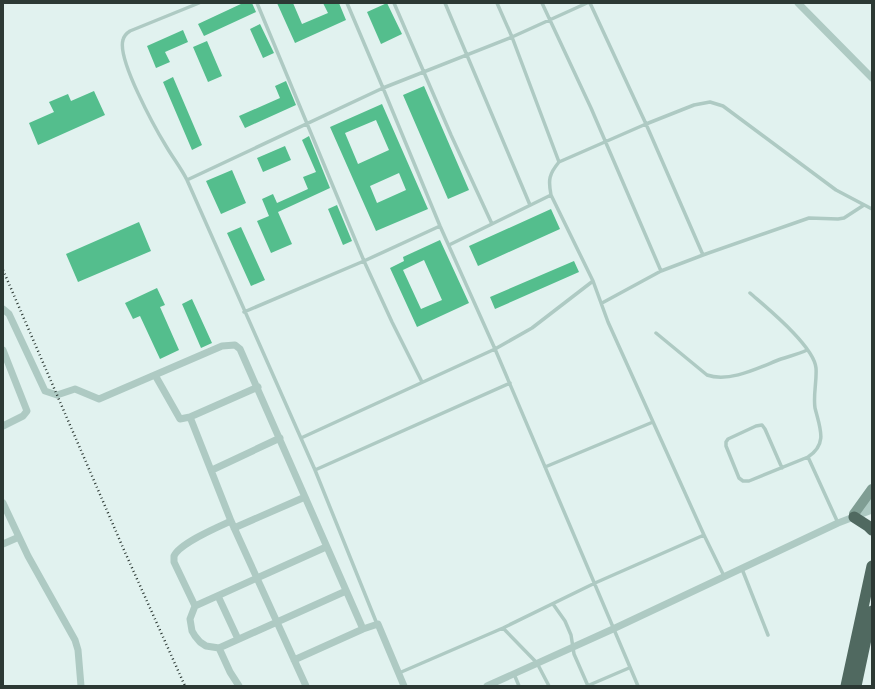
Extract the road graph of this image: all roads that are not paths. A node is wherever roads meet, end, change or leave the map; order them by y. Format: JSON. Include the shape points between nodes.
{"nodes":[{"id":1,"x":199,"y":3,"type":"edge"},
{"id":2,"x":257,"y":3,"type":"edge"},
{"id":3,"x":347,"y":3,"type":"edge"},
{"id":4,"x":394,"y":3,"type":"edge"},
{"id":5,"x":445,"y":3,"type":"edge"},
{"id":6,"x":497,"y":3,"type":"edge"},
{"id":7,"x":542,"y":3,"type":"edge"},
{"id":8,"x":589,"y":3,"type":"edge"},
{"id":9,"x":798,"y":3,"type":"edge"},
{"id":10,"x":550,"y":20,"type":"junction"},
{"id":11,"x":512,"y":37,"type":"junction"},
{"id":12,"x":467,"y":55,"type":"junction"},
{"id":13,"x":424,"y":72,"type":"junction"},
{"id":14,"x":872,"y":78,"type":"edge"},
{"id":15,"x":383,"y":88,"type":"junction"},
{"id":16,"x":308,"y":122,"type":"junction"},
{"id":17,"x":646,"y":124,"type":"junction"},
{"id":18,"x":605,"y":142,"type":"junction"},
{"id":19,"x":559,"y":162,"type":"junction"},
{"id":20,"x":187,"y":180,"type":"junction"},
{"id":21,"x":552,"y":195,"type":"junction"},
{"id":22,"x":530,"y":205,"type":"junction"},
{"id":23,"x":864,"y":205,"type":"junction"},
{"id":24,"x":872,"y":209,"type":"edge"},
{"id":25,"x":492,"y":224,"type":"junction"},
{"id":26,"x":440,"y":226,"type":"junction"},
{"id":27,"x":449,"y":245,"type":"junction"},
{"id":28,"x":703,"y":255,"type":"junction"},
{"id":29,"x":364,"y":261,"type":"junction"},
{"id":30,"x":662,"y":271,"type":"junction"},
{"id":31,"x":593,"y":281,"type":"junction"},
{"id":32,"x":750,"y":293,"type":"dead end"},
{"id":33,"x":602,"y":303,"type":"junction"},
{"id":34,"x":3,"y":309,"type":"edge"},
{"id":35,"x":244,"y":312,"type":"junction"},
{"id":36,"x":656,"y":333,"type":"dead end"},
{"id":37,"x":496,"y":349,"type":"junction"},
{"id":38,"x":3,"y":350,"type":"edge"},
{"id":39,"x":807,"y":350,"type":"junction"},
{"id":40,"x":155,"y":375,"type":"junction"},
{"id":41,"x":422,"y":382,"type":"junction"},
{"id":42,"x":510,"y":383,"type":"junction"},
{"id":43,"x":258,"y":387,"type":"junction"},
{"id":44,"x":190,"y":418,"type":"junction"},
{"id":45,"x":653,"y":422,"type":"junction"},
{"id":46,"x":3,"y":426,"type":"edge"},
{"id":47,"x":280,"y":438,"type":"junction"},
{"id":48,"x":301,"y":438,"type":"junction"},
{"id":49,"x":808,"y":457,"type":"junction"},
{"id":50,"x":545,"y":467,"type":"junction"},
{"id":51,"x":782,"y":468,"type":"junction"},
{"id":52,"x":212,"y":470,"type":"junction"},
{"id":53,"x":315,"y":470,"type":"junction"},
{"id":54,"x":872,"y":489,"type":"edge"},
{"id":55,"x":305,"y":497,"type":"junction"},
{"id":56,"x":872,"y":502,"type":"edge"},
{"id":57,"x":3,"y":503,"type":"edge"},
{"id":58,"x":872,"y":510,"type":"edge"},
{"id":59,"x":848,"y":518,"type":"junction"},
{"id":60,"x":233,"y":524,"type":"junction"},
{"id":61,"x":872,"y":530,"type":"edge"},
{"id":62,"x":704,"y":536,"type":"junction"},
{"id":63,"x":20,"y":537,"type":"junction"},
{"id":64,"x":3,"y":544,"type":"edge"},
{"id":65,"x":326,"y":547,"type":"junction"},
{"id":66,"x":872,"y":566,"type":"edge"},
{"id":67,"x":742,"y":569,"type":"junction"},
{"id":68,"x":724,"y":577,"type":"junction"},
{"id":69,"x":257,"y":578,"type":"junction"},
{"id":70,"x":595,"y":583,"type":"junction"},
{"id":71,"x":346,"y":591,"type":"junction"},
{"id":72,"x":218,"y":596,"type":"junction"},
{"id":73,"x":868,"y":598,"type":"edge"},
{"id":74,"x":553,"y":604,"type":"junction"},
{"id":75,"x":195,"y":606,"type":"junction"},
{"id":76,"x":872,"y":611,"type":"edge"},
{"id":77,"x":276,"y":622,"type":"junction"},
{"id":78,"x":378,"y":624,"type":"junction"},
{"id":79,"x":870,"y":626,"type":"edge"},
{"id":80,"x":503,"y":628,"type":"junction"},
{"id":81,"x":363,"y":629,"type":"junction"},
{"id":82,"x":613,"y":629,"type":"junction"},
{"id":83,"x":768,"y":635,"type":"dead end"},
{"id":84,"x":238,"y":639,"type":"junction"},
{"id":85,"x":572,"y":647,"type":"junction"},
{"id":86,"x":220,"y":648,"type":"junction"},
{"id":87,"x":294,"y":660,"type":"junction"},
{"id":88,"x":537,"y":663,"type":"junction"},
{"id":89,"x":630,"y":668,"type":"junction"},
{"id":90,"x":398,"y":673,"type":"junction"},
{"id":91,"x":513,"y":674,"type":"junction"},
{"id":92,"x":81,"y":686,"type":"edge"},
{"id":93,"x":239,"y":686,"type":"edge"},
{"id":94,"x":306,"y":686,"type":"edge"},
{"id":95,"x":404,"y":686,"type":"edge"},
{"id":96,"x":487,"y":686,"type":"edge"},
{"id":97,"x":519,"y":686,"type":"edge"},
{"id":98,"x":549,"y":686,"type":"edge"},
{"id":99,"x":587,"y":686,"type":"edge"},
{"id":100,"x":638,"y":686,"type":"edge"},
{"id":101,"x":846,"y":686,"type":"edge"},
{"id":102,"x":856,"y":686,"type":"edge"}],
"edges":[{"from":1,"to":20,"type":"lane","via":[[130,30],[122,41],[123,53],[136,89]]},
{"from":2,"to":16,"type":"lane"},
{"from":3,"to":15,"type":"lane"},
{"from":4,"to":13,"type":"lane"},
{"from":5,"to":12,"type":"lane"},
{"from":6,"to":11,"type":"lane"},
{"from":7,"to":10,"type":"lane"},
{"from":8,"to":10,"type":"lane"},
{"from":8,"to":17,"type":"lane"},
{"from":9,"to":14,"type":"street"},
{"from":10,"to":11,"type":"lane"},
{"from":10,"to":18,"type":"lane"},
{"from":11,"to":12,"type":"lane"},
{"from":11,"to":19,"type":"lane"},
{"from":12,"to":13,"type":"lane"},
{"from":12,"to":22,"type":"lane"},
{"from":13,"to":15,"type":"lane"},
{"from":13,"to":25,"type":"lane"},
{"from":15,"to":16,"type":"lane"},
{"from":15,"to":26,"type":"lane"},
{"from":16,"to":20,"type":"lane"},
{"from":16,"to":29,"type":"lane"},
{"from":17,"to":18,"type":"lane"},
{"from":17,"to":23,"type":"lane","via":[[694,105],[710,102],[723,106],[836,190]]},
{"from":17,"to":28,"type":"lane"},
{"from":18,"to":19,"type":"lane"},
{"from":18,"to":30,"type":"lane"},
{"from":19,"to":21,"type":"lane","via":[[552,170]]},
{"from":20,"to":35,"type":"lane"},
{"from":21,"to":22,"type":"lane"},
{"from":21,"to":31,"type":"lane"},
{"from":22,"to":25,"type":"lane"},
{"from":23,"to":24,"type":"lane"},
{"from":23,"to":28,"type":"lane","via":[[844,218],[809,218]]},
{"from":25,"to":27,"type":"lane"},
{"from":26,"to":27,"type":"lane"},
{"from":26,"to":29,"type":"lane"},
{"from":27,"to":37,"type":"lane"},
{"from":28,"to":30,"type":"lane"},
{"from":29,"to":35,"type":"lane"},
{"from":29,"to":41,"type":"lane"},
{"from":30,"to":33,"type":"lane"},
{"from":31,"to":33,"type":"lane"},
{"from":31,"to":37,"type":"lane","via":[[532,328]]},
{"from":32,"to":39,"type":"lane","via":[[797,337]]},
{"from":33,"to":45,"type":"lane"},
{"from":34,"to":40,"type":"street","via":[[9,314],[44,391],[57,395],[75,390],[99,399]]},
{"from":35,"to":48,"type":"lane"},
{"from":36,"to":39,"type":"lane","via":[[707,375],[714,377],[751,372]]},
{"from":37,"to":41,"type":"lane"},
{"from":37,"to":42,"type":"lane"},
{"from":38,"to":46,"type":"street","via":[[27,410],[23,416]]},
{"from":39,"to":49,"type":"lane","via":[[814,358],[816,368],[815,406],[822,434],[820,445],[815,453]]},
{"from":40,"to":43,"type":"street","via":[[222,346],[235,345],[240,349]]},
{"from":40,"to":44,"type":"street","via":[[180,419]]},
{"from":41,"to":48,"type":"lane"},
{"from":42,"to":50,"type":"lane"},
{"from":42,"to":53,"type":"lane"},
{"from":43,"to":44,"type":"street"},
{"from":43,"to":47,"type":"street"},
{"from":44,"to":52,"type":"street"},
{"from":45,"to":50,"type":"lane"},
{"from":45,"to":62,"type":"lane"},
{"from":47,"to":52,"type":"street"},
{"from":47,"to":55,"type":"street"},
{"from":48,"to":53,"type":"lane"},
{"from":49,"to":51,"type":"lane"},
{"from":49,"to":59,"type":"lane"},
{"from":50,"to":70,"type":"lane"},
{"from":51,"to":51,"type":"lane","via":[[762,425],[728,438],[726,446],[739,478],[743,481]]},
{"from":52,"to":60,"type":"street"},
{"from":53,"to":78,"type":"lane"},
{"from":54,"to":59,"type":"main road"},
{"from":55,"to":60,"type":"street"},
{"from":55,"to":65,"type":"street"},
{"from":56,"to":59,"type":"street"},
{"from":57,"to":63,"type":"street"},
{"from":58,"to":59,"type":"street"},
{"from":59,"to":61,"type":"highway"},
{"from":59,"to":67,"type":"street"},
{"from":60,"to":69,"type":"street"},
{"from":60,"to":75,"type":"street","via":[[203,533],[174,555],[174,562]]},
{"from":62,"to":68,"type":"lane"},
{"from":62,"to":70,"type":"lane"},
{"from":63,"to":64,"type":"street"},
{"from":63,"to":92,"type":"street","via":[[75,640]]},
{"from":65,"to":69,"type":"street"},
{"from":65,"to":71,"type":"street"},
{"from":66,"to":73,"type":"highway"},
{"from":67,"to":68,"type":"street"},
{"from":67,"to":83,"type":"lane"},
{"from":68,"to":82,"type":"street"},
{"from":69,"to":72,"type":"street"},
{"from":69,"to":77,"type":"street"},
{"from":70,"to":74,"type":"lane"},
{"from":70,"to":82,"type":"lane"},
{"from":71,"to":77,"type":"street"},
{"from":71,"to":81,"type":"street"},
{"from":72,"to":75,"type":"street"},
{"from":72,"to":84,"type":"street"},
{"from":73,"to":101,"type":"highway"},
{"from":74,"to":80,"type":"lane"},
{"from":74,"to":85,"type":"lane","via":[[565,621],[571,635]]},
{"from":75,"to":86,"type":"street","via":[[190,620],[192,631],[206,646]]},
{"from":76,"to":79,"type":"highway"},
{"from":77,"to":84,"type":"street"},
{"from":77,"to":87,"type":"street"},
{"from":78,"to":81,"type":"street"},
{"from":78,"to":90,"type":"street"},
{"from":79,"to":102,"type":"highway"},
{"from":80,"to":88,"type":"lane"},
{"from":80,"to":90,"type":"lane"},
{"from":81,"to":87,"type":"street"},
{"from":82,"to":85,"type":"street"},
{"from":82,"to":89,"type":"lane"},
{"from":84,"to":86,"type":"street"},
{"from":85,"to":88,"type":"street"},
{"from":85,"to":99,"type":"lane"},
{"from":86,"to":93,"type":"street"},
{"from":87,"to":94,"type":"street"},
{"from":88,"to":91,"type":"street"},
{"from":88,"to":98,"type":"lane"},
{"from":89,"to":99,"type":"lane"},
{"from":89,"to":100,"type":"lane"},
{"from":90,"to":95,"type":"street"},
{"from":91,"to":96,"type":"street"},
{"from":91,"to":97,"type":"lane"}]}
